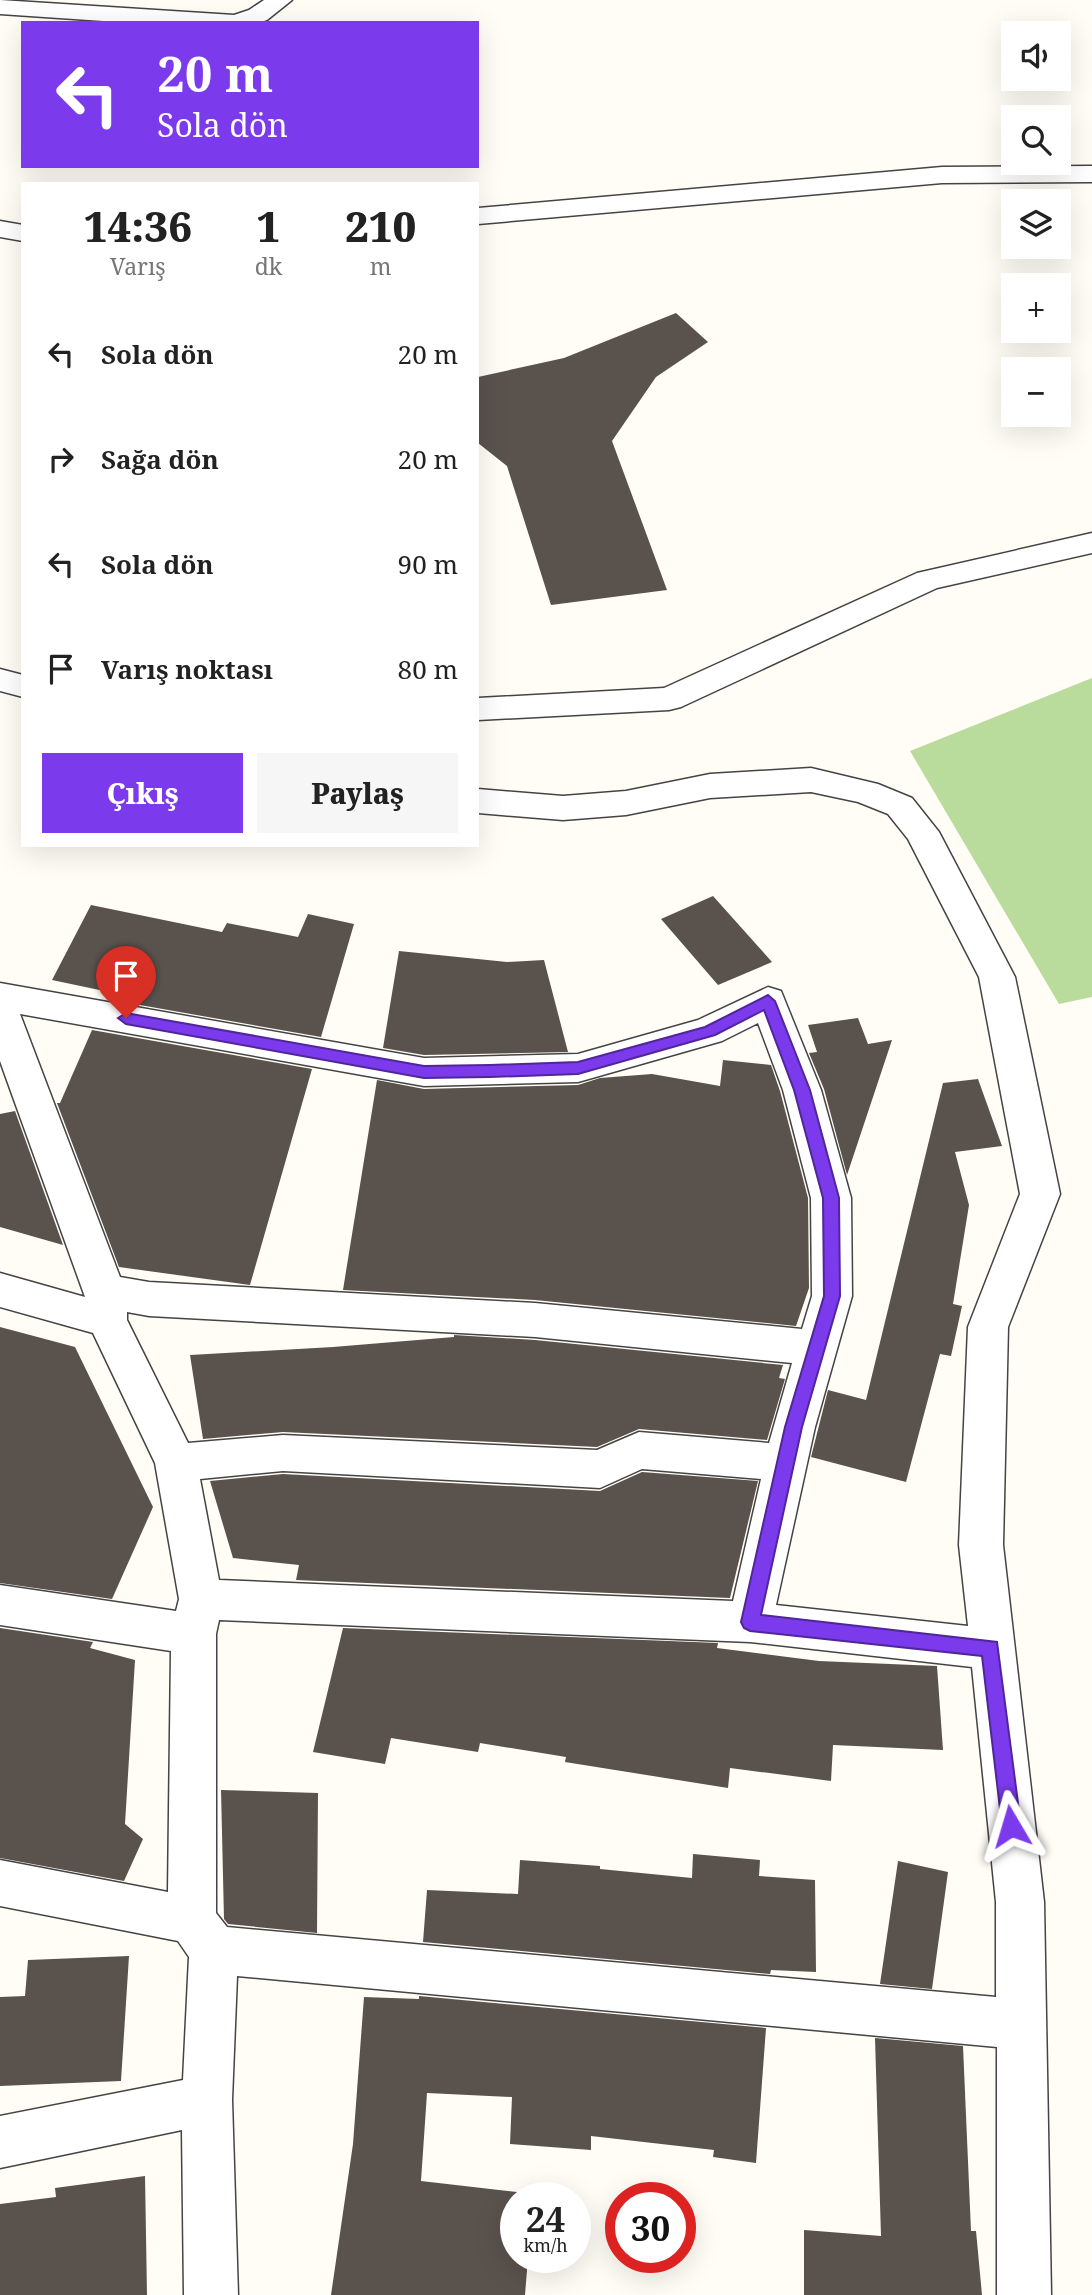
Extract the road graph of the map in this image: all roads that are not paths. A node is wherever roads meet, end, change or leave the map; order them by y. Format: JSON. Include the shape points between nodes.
{"nodes":[{"id":1,"x":280,"y":0,"type":"edge"},
{"id":2,"x":0,"y":6,"type":"edge"},
{"id":3,"x":220,"y":21,"type":"edge"},
{"id":4,"x":238,"y":21,"type":"edge"},
{"id":5,"x":1092,"y":174,"type":"edge"},
{"id":6,"x":479,"y":216,"type":"edge"},
{"id":7,"x":0,"y":229,"type":"edge"},
{"id":8,"x":21,"y":233,"type":"edge"},
{"id":9,"x":1092,"y":543,"type":"edge"},
{"id":10,"x":0,"y":680,"type":"edge"},
{"id":11,"x":21,"y":686,"type":"edge"},
{"id":12,"x":479,"y":709,"type":"edge"},
{"id":13,"x":479,"y":801,"type":"edge"},
{"id":14,"x":0,"y":997,"type":"edge"},
{"id":15,"x":0,"y":1011,"type":"edge"},
{"id":16,"x":0,"y":1290,"type":"edge"},
{"id":17,"x":106,"y":1306,"type":"junction"},
{"id":18,"x":815,"y":1348,"type":"junction"},
{"id":19,"x":785,"y":1463,"type":"junction"},
{"id":20,"x":176,"y":1464,"type":"junction"},
{"id":21,"x":0,"y":1605,"type":"edge"},
{"id":22,"x":198,"y":1617,"type":"junction"},
{"id":23,"x":750,"y":1622,"type":"junction"},
{"id":24,"x":991,"y":1648,"type":"junction"},
{"id":25,"x":0,"y":1883,"type":"edge"},
{"id":26,"x":203,"y":1935,"type":"junction"},
{"id":27,"x":1020,"y":2024,"type":"junction"},
{"id":28,"x":207,"y":2100,"type":"junction"},
{"id":29,"x":0,"y":2142,"type":"edge"},
{"id":30,"x":211,"y":2295,"type":"edge"},
{"id":31,"x":1024,"y":2295,"type":"edge"}],
"edges":[{"from":1,"to":4,"type":"street","via":[[258,15]]},
{"from":2,"to":3,"type":"street"},
{"from":5,"to":6,"type":"street","via":[[942,175]]},
{"from":7,"to":8,"type":"street"},
{"from":9,"to":12,"type":"street","via":[[928,580],[669,699]]},
{"from":10,"to":11,"type":"street"},
{"from":13,"to":24,"type":"street","via":[[563,808],[626,803],[710,786],[811,780],[866,792],[900,806],[922,832],[997,977],[1040,1194],[988,1327],[981,1545]]},
{"from":14,"to":18,"type":"street","via":[[424,1072],[578,1068],[709,1031],[768,1001],[802,1090],[831,1198],[832,1296]]},
{"from":15,"to":17,"type":"street"},
{"from":16,"to":17,"type":"street"},
{"from":17,"to":18,"type":"street","via":[[149,1299],[535,1320]]},
{"from":17,"to":20,"type":"street"},
{"from":18,"to":19,"type":"street"},
{"from":19,"to":20,"type":"street","via":[[639,1450],[600,1469],[283,1453]]},
{"from":19,"to":23,"type":"street"},
{"from":20,"to":22,"type":"street"},
{"from":21,"to":22,"type":"street"},
{"from":22,"to":23,"type":"street"},
{"from":22,"to":26,"type":"street"},
{"from":23,"to":24,"type":"street"},
{"from":24,"to":27,"type":"street","via":[[1020,1902]]},
{"from":25,"to":26,"type":"street"},
{"from":26,"to":27,"type":"street"},
{"from":26,"to":28,"type":"street"},
{"from":27,"to":31,"type":"street"},
{"from":28,"to":29,"type":"street"},
{"from":28,"to":30,"type":"street"}]}
